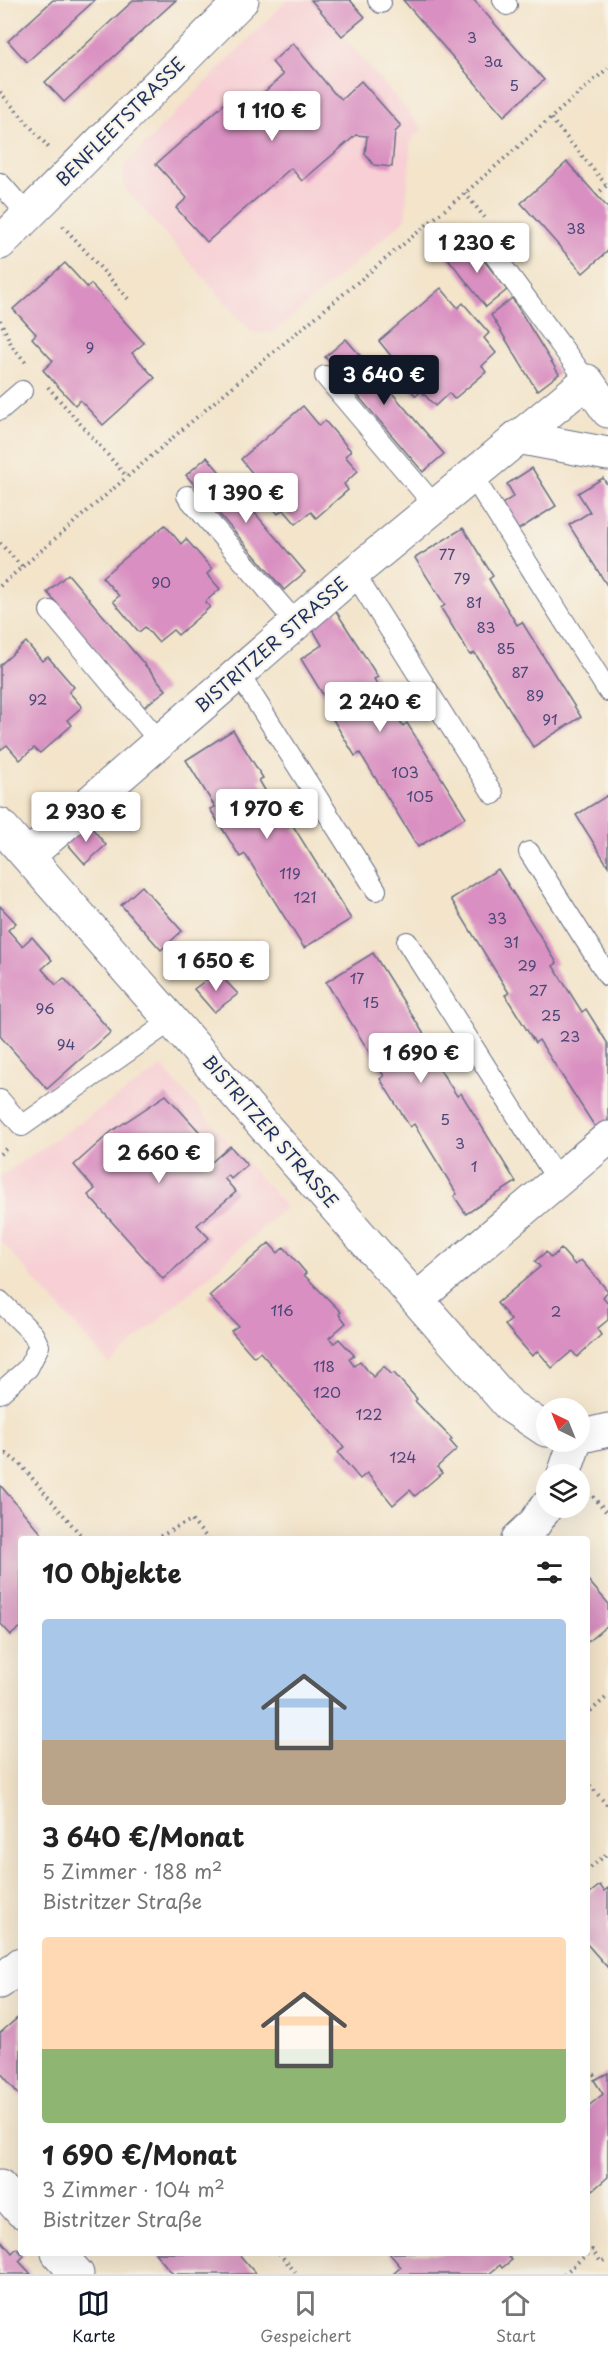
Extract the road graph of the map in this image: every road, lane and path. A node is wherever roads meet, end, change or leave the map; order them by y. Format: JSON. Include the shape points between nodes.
{"nodes":[{"id":1,"x":242,"y":0,"type":"edge"},
{"id":2,"x":608,"y":68,"type":"edge"},
{"id":3,"x":0,"y":92,"type":"edge"},
{"id":4,"x":550,"y":119,"type":"junction"},
{"id":5,"x":71,"y":173,"type":"junction"},
{"id":6,"x":0,"y":183,"type":"edge"},
{"id":7,"x":607,"y":186,"type":"edge"},
{"id":8,"x":596,"y":195,"type":"dead end"},
{"id":9,"x":35,"y":208,"type":"junction"},
{"id":10,"x":0,"y":243,"type":"edge"},
{"id":11,"x":487,"y":245,"type":"dead end"},
{"id":12,"x":131,"y":302,"type":"dead end"},
{"id":13,"x":0,"y":320,"type":"edge"},
{"id":14,"x":32,"y":369,"type":"dead end"},
{"id":15,"x":325,"y":376,"type":"dead end"},
{"id":16,"x":587,"y":381,"type":"junction"},
{"id":17,"x":46,"y":385,"type":"dead end"},
{"id":18,"x":22,"y":391,"type":"dead end"},
{"id":19,"x":0,"y":410,"type":"edge"},
{"id":20,"x":608,"y":411,"type":"edge"},
{"id":21,"x":517,"y":436,"type":"junction"},
{"id":22,"x":608,"y":454,"type":"edge"},
{"id":23,"x":472,"y":475,"type":"junction"},
{"id":24,"x":127,"y":477,"type":"junction"},
{"id":25,"x":187,"y":496,"type":"dead end"},
{"id":26,"x":435,"y":506,"type":"junction"},
{"id":27,"x":0,"y":543,"type":"edge"},
{"id":28,"x":22,"y":567,"type":"junction"},
{"id":29,"x":354,"y":573,"type":"junction"},
{"id":30,"x":0,"y":586,"type":"edge"},
{"id":31,"x":50,"y":611,"type":"dead end"},
{"id":32,"x":297,"y":624,"type":"junction"},
{"id":33,"x":239,"y":674,"type":"junction"},
{"id":34,"x":608,"y":691,"type":"edge"},
{"id":35,"x":160,"y":742,"type":"junction"},
{"id":36,"x":493,"y":794,"type":"dead end"},
{"id":37,"x":0,"y":825,"type":"edge"},
{"id":38,"x":529,"y":852,"type":"dead end"},
{"id":39,"x":28,"y":856,"type":"junction"},
{"id":40,"x":376,"y":890,"type":"dead end"},
{"id":41,"x":406,"y":942,"type":"dead end"},
{"id":42,"x":608,"y":976,"type":"edge"},
{"id":43,"x":171,"y":1021,"type":"junction"},
{"id":44,"x":0,"y":1100,"type":"edge"},
{"id":45,"x":608,"y":1138,"type":"edge"},
{"id":46,"x":558,"y":1181,"type":"junction"},
{"id":47,"x":417,"y":1299,"type":"junction"},
{"id":48,"x":0,"y":1301,"type":"edge"},
{"id":49,"x":0,"y":1393,"type":"edge"},
{"id":50,"x":536,"y":1423,"type":"edge"},
{"id":51,"x":608,"y":1430,"type":"edge"},
{"id":52,"x":590,"y":1434,"type":"edge"},
{"id":53,"x":0,"y":1455,"type":"edge"},
{"id":54,"x":590,"y":1497,"type":"edge"},
{"id":55,"x":608,"y":1514,"type":"edge"},
{"id":56,"x":538,"y":1518,"type":"edge"},
{"id":57,"x":81,"y":1536,"type":"edge"},
{"id":58,"x":162,"y":1536,"type":"edge"},
{"id":59,"x":205,"y":1536,"type":"edge"},
{"id":60,"x":521,"y":1536,"type":"edge"},
{"id":61,"x":608,"y":1696,"type":"edge"},
{"id":62,"x":590,"y":1712,"type":"edge"},
{"id":63,"x":590,"y":1786,"type":"edge"},
{"id":64,"x":608,"y":1806,"type":"edge"},
{"id":65,"x":608,"y":1853,"type":"edge"},
{"id":66,"x":590,"y":1868,"type":"edge"},
{"id":67,"x":18,"y":1967,"type":"edge"},
{"id":68,"x":0,"y":1982,"type":"edge"},
{"id":69,"x":590,"y":2070,"type":"edge"},
{"id":70,"x":598,"y":2079,"type":"dead end"},
{"id":71,"x":0,"y":2187,"type":"edge"},
{"id":72,"x":18,"y":2208,"type":"edge"},
{"id":73,"x":590,"y":2252,"type":"edge"},
{"id":74,"x":61,"y":2256,"type":"edge"},
{"id":75,"x":282,"y":2256,"type":"edge"},
{"id":76,"x":585,"y":2256,"type":"edge"},
{"id":77,"x":608,"y":2258,"type":"edge"},
{"id":78,"x":77,"y":2274,"type":"edge"},
{"id":79,"x":297,"y":2274,"type":"edge"},
{"id":80,"x":564,"y":2274,"type":"edge"}],
"edges":[{"from":1,"to":5,"type":"street","name":"BENFLEETSTRASSE"},
{"from":2,"to":4,"type":"path"},
{"from":3,"to":5,"type":"path"},
{"from":4,"to":7,"type":"path"},
{"from":4,"to":24,"type":"path"},
{"from":5,"to":9,"type":"street","name":"BENFLEETSTRASSE"},
{"from":6,"to":9,"type":"lane"},
{"from":7,"to":8,"type":"path"},
{"from":9,"to":10,"type":"street","name":"BENFLEETSTRASSE"},
{"from":9,"to":12,"type":"path"},
{"from":11,"to":16,"type":"lane"},
{"from":13,"to":14,"type":"path","via":[[12,346]]},
{"from":15,"to":26,"type":"lane"},
{"from":16,"to":20,"type":"street"},
{"from":16,"to":21,"type":"street","name":"BISTRITZER STRASSE"},
{"from":17,"to":24,"type":"path"},
{"from":18,"to":19,"type":"lane"},
{"from":21,"to":22,"type":"street"},
{"from":21,"to":23,"type":"street","name":"BISTRITZER STRASSE"},
{"from":23,"to":26,"type":"street","name":"BISTRITZER STRASSE"},
{"from":23,"to":34,"type":"lane"},
{"from":24,"to":28,"type":"path"},
{"from":25,"to":32,"type":"lane"},
{"from":26,"to":29,"type":"street","name":"BISTRITZER STRASSE"},
{"from":27,"to":28,"type":"path"},
{"from":28,"to":30,"type":"path"},
{"from":29,"to":32,"type":"street","name":"BISTRITZER STRASSE"},
{"from":29,"to":36,"type":"lane"},
{"from":31,"to":35,"type":"lane"},
{"from":32,"to":33,"type":"street","name":"BISTRITZER STRASSE"},
{"from":33,"to":35,"type":"street","name":"BISTRITZER STRASSE"},
{"from":33,"to":40,"type":"lane"},
{"from":35,"to":39,"type":"street","name":"BISTRITZER STRASSE"},
{"from":37,"to":39,"type":"street","name":"BISTRITZER STRASSE"},
{"from":38,"to":42,"type":"lane"},
{"from":39,"to":43,"type":"street","name":"BISTRITZER STRASSE"},
{"from":41,"to":46,"type":"lane"},
{"from":43,"to":44,"type":"lane","via":[[22,1126]]},
{"from":43,"to":47,"type":"street","name":"BISTRITZER STRASSE"},
{"from":45,"to":46,"type":"street"},
{"from":46,"to":47,"type":"street"},
{"from":47,"to":50,"type":"street","name":"BISTRITZER STRASSE","via":[[510,1406]]},
{"from":48,"to":49,"type":"lane","via":[[33,1334],[39,1346],[28,1368]]},
{"from":51,"to":52,"type":"street"},
{"from":53,"to":57,"type":"path","via":[[7,1454],[21,1465]]},
{"from":54,"to":55,"type":"path"},
{"from":56,"to":60,"type":"street"},
{"from":58,"to":59,"type":"path","via":[[192,1520]]},
{"from":61,"to":62,"type":"path"},
{"from":63,"to":64,"type":"path"},
{"from":65,"to":66,"type":"path"},
{"from":67,"to":68,"type":"street"},
{"from":69,"to":70,"type":"path"},
{"from":71,"to":72,"type":"street"},
{"from":73,"to":77,"type":"path","via":[[602,2262]]},
{"from":74,"to":78,"type":"street"},
{"from":75,"to":79,"type":"path"},
{"from":76,"to":80,"type":"path"}]}
